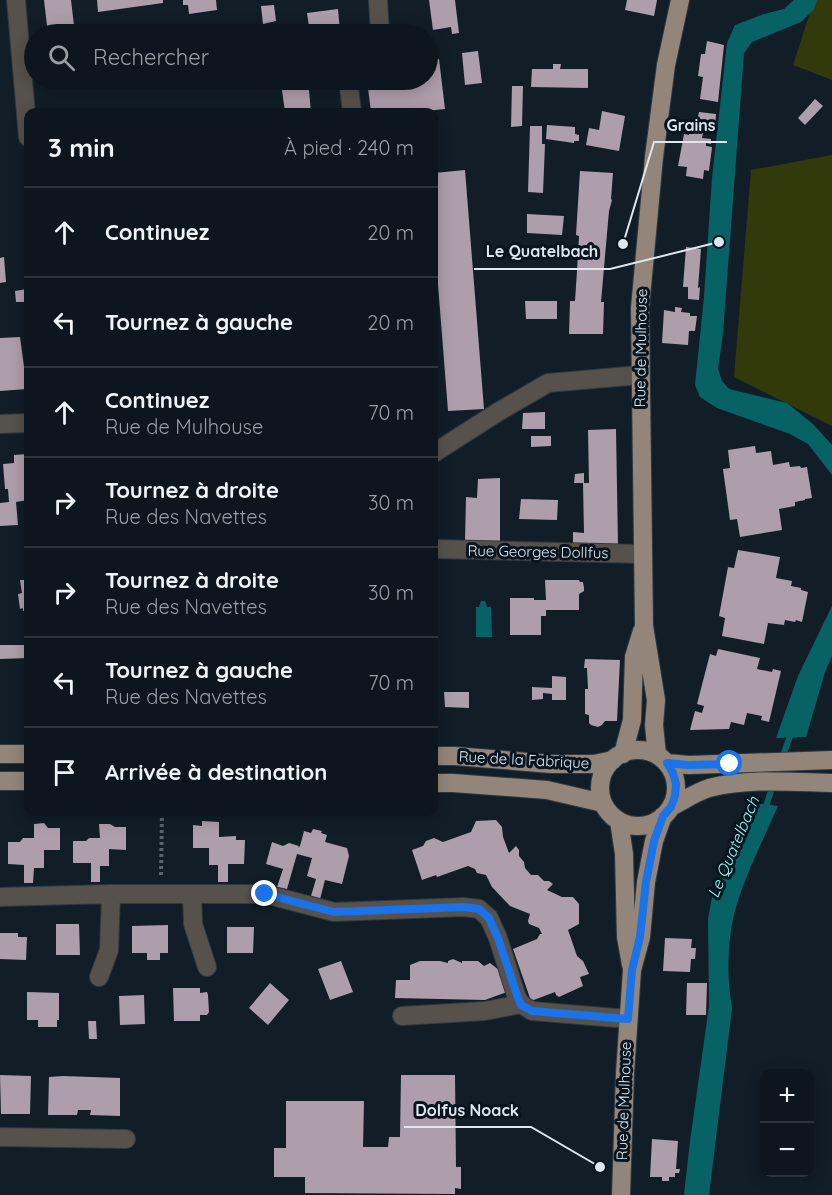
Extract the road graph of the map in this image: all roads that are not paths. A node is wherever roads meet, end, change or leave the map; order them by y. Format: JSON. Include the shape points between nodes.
{"nodes":[{"id":1,"x":16,"y":0,"type":"edge"},
{"id":2,"x":378,"y":0,"type":"edge"},
{"id":3,"x":680,"y":0,"type":"edge"},
{"id":4,"x":379,"y":24,"type":"edge"},
{"id":5,"x":349,"y":90,"type":"edge"},
{"id":6,"x":25,"y":108,"type":"edge"},
{"id":7,"x":352,"y":108,"type":"edge"},
{"id":8,"x":640,"y":375,"type":"junction"},
{"id":9,"x":24,"y":423,"type":"edge"},
{"id":10,"x":0,"y":424,"type":"edge"},
{"id":11,"x":438,"y":450,"type":"edge"},
{"id":12,"x":438,"y":549,"type":"edge"},
{"id":13,"x":642,"y":554,"type":"junction"},
{"id":14,"x":644,"y":626,"type":"junction"},
{"id":15,"x":0,"y":754,"type":"edge"},
{"id":16,"x":24,"y":754,"type":"edge"},
{"id":17,"x":438,"y":756,"type":"edge"},
{"id":18,"x":618,"y":757,"type":"junction"},
{"id":19,"x":662,"y":759,"type":"junction"},
{"id":20,"x":832,"y":760,"type":"edge"},
{"id":21,"x":0,"y":781,"type":"edge"},
{"id":22,"x":24,"y":781,"type":"edge"},
{"id":23,"x":438,"y":783,"type":"edge"},
{"id":24,"x":832,"y":783,"type":"edge"},
{"id":25,"x":603,"y":803,"type":"junction"},
{"id":26,"x":667,"y":812,"type":"junction"},
{"id":27,"x":619,"y":821,"type":"junction"},
{"id":28,"x":111,"y":894,"type":"junction"},
{"id":29,"x":192,"y":894,"type":"junction"},
{"id":30,"x":0,"y":897,"type":"edge"},
{"id":31,"x":207,"y":967,"type":"dead end"},
{"id":32,"x":632,"y":970,"type":"junction"},
{"id":33,"x":99,"y":977,"type":"dead end"},
{"id":34,"x":521,"y":1005,"type":"junction"},
{"id":35,"x":402,"y":1016,"type":"dead end"},
{"id":36,"x":628,"y":1019,"type":"junction"},
{"id":37,"x":0,"y":1137,"type":"edge"},
{"id":38,"x":126,"y":1139,"type":"dead end"},
{"id":39,"x":621,"y":1195,"type":"edge"}],
"edges":[{"from":1,"to":6,"type":"street"},
{"from":2,"to":4,"type":"street"},
{"from":3,"to":8,"type":"main road","name":"Rue de Mulhouse","via":[[666,65],[654,157],[640,308]]},
{"from":5,"to":7,"type":"street"},
{"from":8,"to":11,"type":"street","via":[[548,383]]},
{"from":8,"to":13,"type":"main road","name":"Rue de Mulhouse"},
{"from":9,"to":10,"type":"street"},
{"from":12,"to":13,"type":"street","name":"Rue Georges Dollfus"},
{"from":13,"to":14,"type":"main road","name":"Rue de Mulhouse"},
{"from":14,"to":18,"type":"main road","name":"Rue de Mulhouse","via":[[634,657],[632,720]]},
{"from":14,"to":19,"type":"main road","name":"Rue de Mulhouse","via":[[656,700],[654,725]]},
{"from":15,"to":16,"type":"main road"},
{"from":17,"to":18,"type":"main road","name":"Rue de la Fabrique","via":[[594,765]]},
{"from":18,"to":19,"type":"main road","via":[[646,751]]},
{"from":18,"to":25,"type":"main road","via":[[605,769],[601,780]]},
{"from":19,"to":20,"type":"main road","via":[[688,765]]},
{"from":19,"to":26,"type":"main road","via":[[676,784]]},
{"from":21,"to":22,"type":"main road"},
{"from":23,"to":25,"type":"main road","name":"Rue de la Fabrique","via":[[547,790]]},
{"from":24,"to":26,"type":"main road","via":[[732,784],[706,789]]},
{"from":25,"to":27,"type":"main road"},
{"from":26,"to":27,"type":"main road","via":[[654,823],[642,826]]},
{"from":26,"to":32,"type":"main road","name":"Rue de Mulhouse","via":[[652,851]]},
{"from":27,"to":32,"type":"main road","name":"Rue de Mulhouse","via":[[624,854],[626,937]]},
{"from":28,"to":29,"type":"street"},
{"from":28,"to":30,"type":"street"},
{"from":28,"to":33,"type":"street","via":[[109,950]]},
{"from":29,"to":31,"type":"street","via":[[193,924]]},
{"from":29,"to":34,"type":"street","via":[[265,894],[334,912],[479,909],[489,918],[498,938]]},
{"from":32,"to":36,"type":"main road","name":"Rue de Mulhouse"},
{"from":34,"to":35,"type":"street"},
{"from":34,"to":36,"type":"street","via":[[532,1011]]},
{"from":36,"to":39,"type":"main road","name":"Rue de Mulhouse"},
{"from":37,"to":38,"type":"street"}]}
